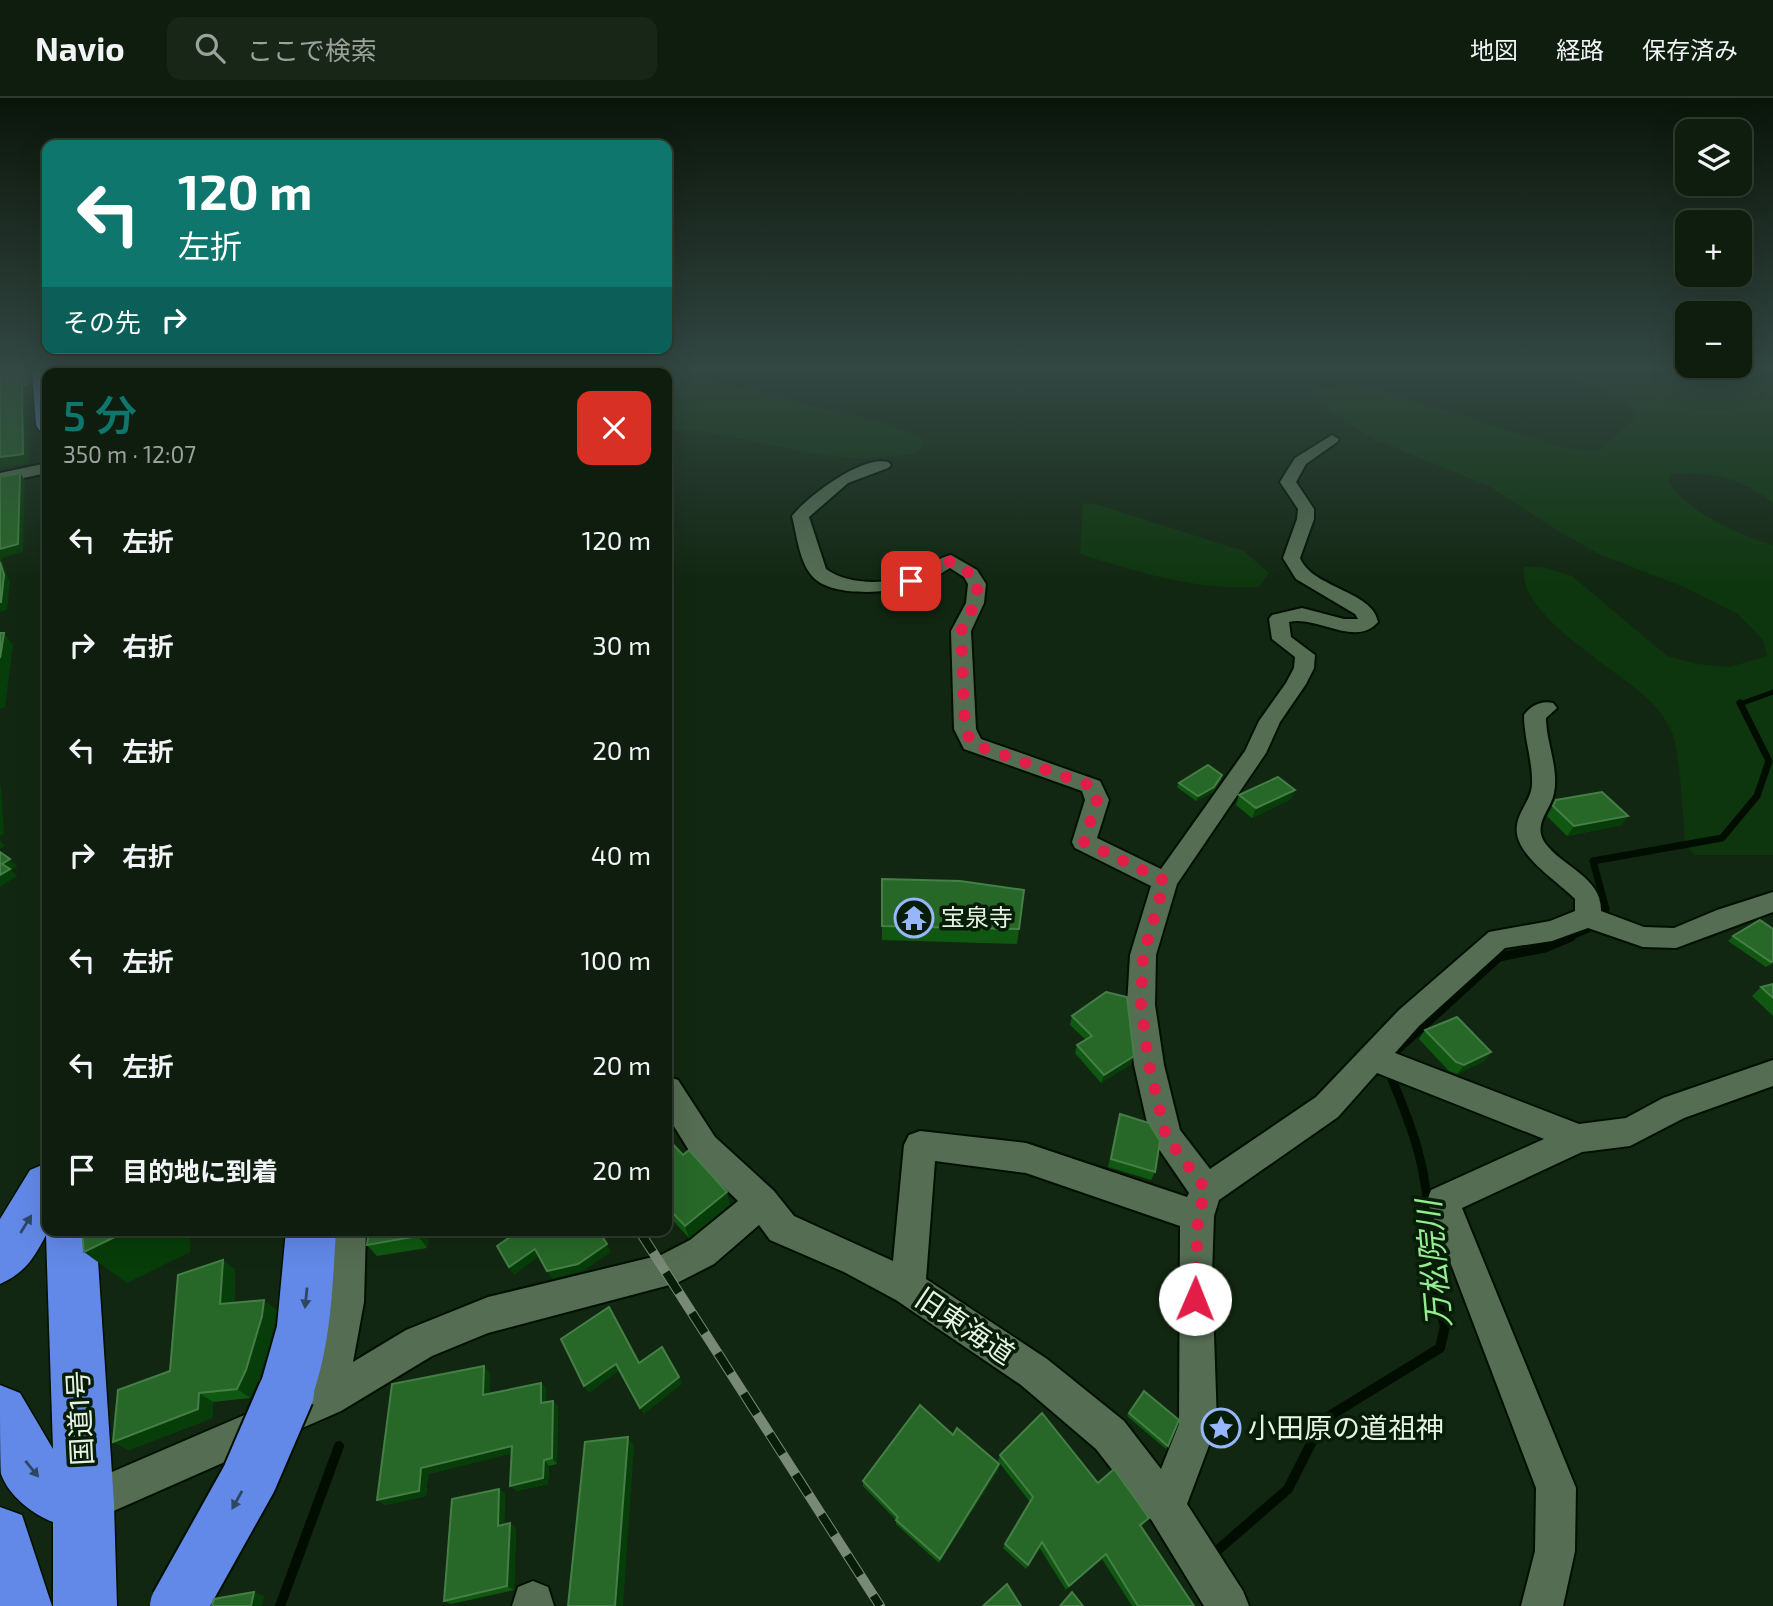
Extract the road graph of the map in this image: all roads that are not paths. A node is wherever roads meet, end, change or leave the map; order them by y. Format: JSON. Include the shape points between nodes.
{"nodes":[{"id":1,"x":1329,"y":441,"type":"edge"},
{"id":2,"x":883,"y":465,"type":"dead end"},
{"id":3,"x":42,"y":469,"type":"edge"},
{"id":4,"x":0,"y":478,"type":"edge"},
{"id":5,"x":1546,"y":708,"type":"dead end"},
{"id":6,"x":1165,"y":881,"type":"junction"},
{"id":7,"x":1773,"y":902,"type":"edge"},
{"id":8,"x":1588,"y":917,"type":"junction"},
{"id":9,"x":1373,"y":1058,"type":"junction"},
{"id":10,"x":1773,"y":1073,"type":"edge"},
{"id":11,"x":672,"y":1097,"type":"edge"},
{"id":12,"x":1579,"y":1138,"type":"junction"},
{"id":13,"x":42,"y":1194,"type":"edge"},
{"id":14,"x":762,"y":1202,"type":"junction"},
{"id":15,"x":1202,"y":1203,"type":"junction"},
{"id":16,"x":71,"y":1236,"type":"edge"},
{"id":17,"x":310,"y":1236,"type":"edge"},
{"id":18,"x":349,"y":1236,"type":"edge"},
{"id":19,"x":0,"y":1258,"type":"edge"},
{"id":20,"x":908,"y":1288,"type":"junction"},
{"id":21,"x":307,"y":1396,"type":"junction"},
{"id":22,"x":0,"y":1413,"type":"edge"},
{"id":23,"x":84,"y":1504,"type":"junction"},
{"id":24,"x":1166,"y":1507,"type":"junction"},
{"id":25,"x":0,"y":1538,"type":"edge"},
{"id":26,"x":20,"y":1606,"type":"edge"},
{"id":27,"x":85,"y":1606,"type":"edge"},
{"id":28,"x":178,"y":1606,"type":"edge"},
{"id":29,"x":1228,"y":1606,"type":"edge"},
{"id":30,"x":1542,"y":1606,"type":"edge"}],
"edges":[{"from":1,"to":6,"type":"street","via":[[1300,461],[1288,482],[1307,511],[1291,559],[1302,575],[1362,610],[1368,622],[1348,627],[1299,614],[1279,619],[1282,639],[1305,655],[1304,668],[1255,754]]},
{"from":2,"to":6,"type":"street","via":[[842,480],[800,516],[818,572],[847,585],[898,584],[951,561],[971,574],[978,584],[975,603],[961,631],[965,729],[972,744],[1092,786],[1097,800],[1084,842]]},
{"from":3,"to":4,"type":"street"},
{"from":5,"to":8,"type":"street","via":[[1535,715],[1543,793],[1529,819],[1530,837],[1553,868],[1577,885],[1588,900]]},
{"from":6,"to":15,"type":"street","via":[[1143,955],[1141,1005],[1166,1136]]},
{"from":7,"to":8,"type":"street","via":[[1676,939],[1643,937]]},
{"from":8,"to":9,"type":"street","via":[[1552,931],[1498,939],[1409,1018]]},
{"from":9,"to":12,"type":"street"},
{"from":9,"to":15,"type":"street","via":[[1327,1107]]},
{"from":10,"to":12,"type":"street","via":[[1674,1108],[1630,1132]]},
{"from":11,"to":14,"type":"street","name":"旧東海道","via":[[704,1147]]},
{"from":12,"to":30,"type":"street","via":[[1443,1201],[1556,1488],[1555,1551]]},
{"from":19,"to":13,"type":"highway","one_way":true},
{"from":14,"to":20,"type":"street","name":"旧東海道","via":[[782,1228]]},
{"from":14,"to":21,"type":"street","via":[[702,1252],[665,1271],[488,1315]]},
{"from":15,"to":20,"type":"street","via":[[1026,1158],[920,1145]]},
{"from":15,"to":24,"type":"street","via":[[1195,1331],[1198,1424]]},
{"from":16,"to":23,"type":"highway","name":"国道1号"},
{"from":17,"to":21,"type":"highway","one_way":true,"via":[[303,1326]]},
{"from":18,"to":21,"type":"street","via":[[346,1302]]},
{"from":20,"to":24,"type":"street","name":"旧東海道","via":[[1034,1372],[1111,1435]]},
{"from":21,"to":23,"type":"street"},
{"from":21,"to":28,"type":"highway","one_way":true,"bridge":true,"via":[[249,1479]]},
{"from":22,"to":23,"type":"highway","one_way":true,"via":[[40,1480],[64,1500]]},
{"from":23,"to":27,"type":"highway","name":"国道1号"},
{"from":24,"to":29,"type":"street","name":"旧東海道"},
{"from":25,"to":26,"type":"highway"}]}
